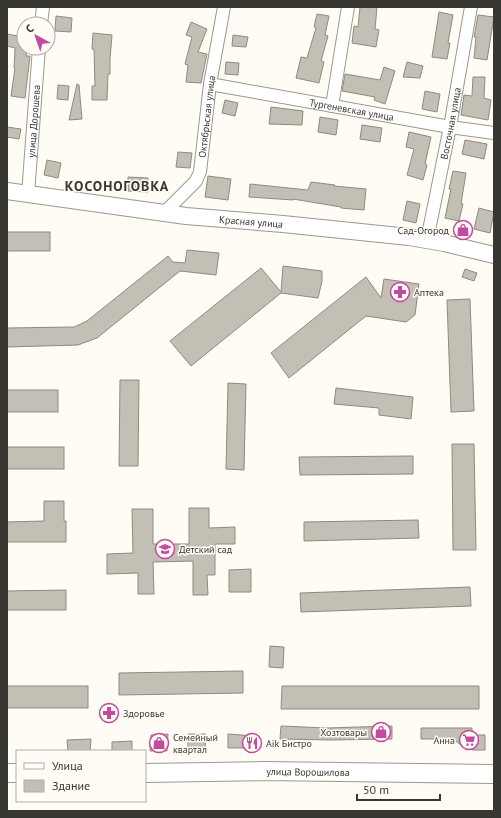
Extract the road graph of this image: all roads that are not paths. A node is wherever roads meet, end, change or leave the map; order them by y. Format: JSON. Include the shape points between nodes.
{"nodes":[{"id":1,"x":224,"y":7,"type":"edge"},
{"id":2,"x":348,"y":7,"type":"edge"},
{"id":3,"x":471,"y":7,"type":"edge"},
{"id":4,"x":39,"y":56,"type":"edge"},
{"id":5,"x":210,"y":84,"type":"junction"},
{"id":6,"x":332,"y":106,"type":"junction"},
{"id":7,"x":450,"y":128,"type":"junction"},
{"id":8,"x":494,"y":133,"type":"edge"},
{"id":9,"x":7,"y":191,"type":"edge"},
{"id":10,"x":28,"y":194,"type":"junction"},
{"id":11,"x":164,"y":213,"type":"junction"},
{"id":12,"x":427,"y":240,"type":"junction"},
{"id":13,"x":494,"y":255,"type":"edge"},
{"id":14,"x":146,"y":773,"type":"edge"},
{"id":15,"x":494,"y":774,"type":"edge"}],
"edges":[{"from":1,"to":5,"type":"street","name":"Октябрьская улица"},
{"from":2,"to":6,"type":"street"},
{"from":3,"to":7,"type":"street","name":"Восточная улица"},
{"from":4,"to":10,"type":"street","name":"улица Дорошева"},
{"from":5,"to":6,"type":"street","name":"Тургеневская улица"},
{"from":5,"to":11,"type":"street","name":"Октябрьская улица","via":[[199,177]]},
{"from":6,"to":7,"type":"street","name":"Тургеневская улица"},
{"from":7,"to":8,"type":"street","name":"Тургеневская улица"},
{"from":7,"to":12,"type":"street","name":"Восточная улица"},
{"from":9,"to":10,"type":"street","name":"Красная улица"},
{"from":10,"to":11,"type":"street","name":"Красная улица"},
{"from":11,"to":12,"type":"street","name":"Красная улица"},
{"from":12,"to":13,"type":"street","name":"Красная улица"},
{"from":14,"to":15,"type":"main road","name":"улица Ворошилова","via":[[272,771]]}]}
